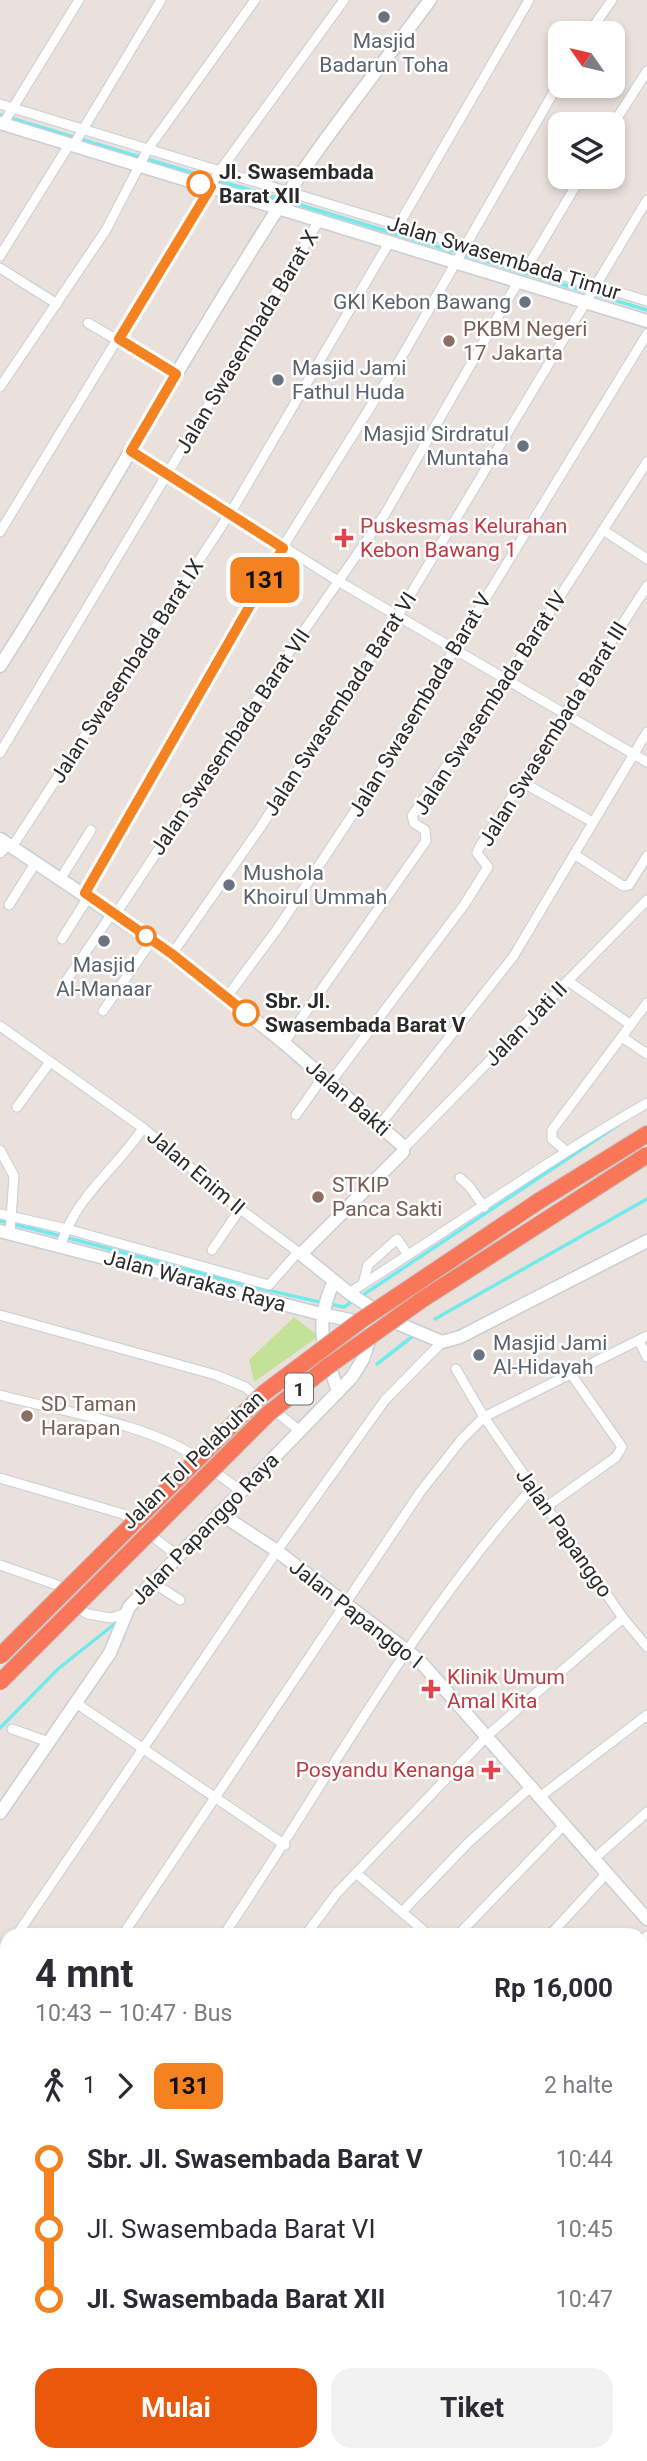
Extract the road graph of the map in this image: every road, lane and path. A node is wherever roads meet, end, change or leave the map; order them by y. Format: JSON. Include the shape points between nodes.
{"nodes":[{"id":1,"x":79,"y":0,"type":"edge"},
{"id":2,"x":162,"y":0,"type":"edge"},
{"id":3,"x":255,"y":0,"type":"edge"},
{"id":4,"x":344,"y":0,"type":"edge"},
{"id":5,"x":430,"y":0,"type":"edge"},
{"id":6,"x":529,"y":0,"type":"edge"},
{"id":7,"x":612,"y":0,"type":"edge"},
{"id":8,"x":597,"y":21,"type":"edge"},
{"id":9,"x":647,"y":71,"type":"edge"},
{"id":10,"x":550,"y":98,"type":"edge"},
{"id":11,"x":0,"y":104,"type":"edge"},
{"id":12,"x":11,"y":108,"type":"junction"},
{"id":13,"x":621,"y":112,"type":"edge"},
{"id":14,"x":2,"y":124,"type":"edge"},
{"id":15,"x":81,"y":130,"type":"junction"},
{"id":16,"x":72,"y":145,"type":"junction"},
{"id":17,"x":148,"y":151,"type":"junction"},
{"id":18,"x":141,"y":164,"type":"junction"},
{"id":19,"x":218,"y":173,"type":"junction"},
{"id":20,"x":211,"y":186,"type":"junction"},
{"id":21,"x":574,"y":189,"type":"edge"},
{"id":22,"x":284,"y":200,"type":"junction"},
{"id":23,"x":647,"y":201,"type":"edge"},
{"id":24,"x":320,"y":219,"type":"junction"},
{"id":25,"x":398,"y":226,"type":"junction"},
{"id":26,"x":390,"y":241,"type":"junction"},
{"id":27,"x":464,"y":247,"type":"junction"},
{"id":28,"x":0,"y":256,"type":"edge"},
{"id":29,"x":456,"y":260,"type":"junction"},
{"id":30,"x":528,"y":266,"type":"junction"},
{"id":31,"x":0,"y":268,"type":"edge"},
{"id":32,"x":518,"y":282,"type":"junction"},
{"id":33,"x":595,"y":286,"type":"junction"},
{"id":34,"x":586,"y":301,"type":"junction"},
{"id":35,"x":647,"y":301,"type":"edge"},
{"id":36,"x":57,"y":304,"type":"junction"},
{"id":37,"x":647,"y":321,"type":"edge"},
{"id":38,"x":88,"y":323,"type":"dead end"},
{"id":39,"x":647,"y":334,"type":"edge"},
{"id":40,"x":119,"y":339,"type":"junction"},
{"id":41,"x":176,"y":374,"type":"junction"},
{"id":42,"x":0,"y":387,"type":"edge"},
{"id":43,"x":131,"y":451,"type":"junction"},
{"id":44,"x":647,"y":461,"type":"edge"},
{"id":45,"x":168,"y":474,"type":"junction"},
{"id":46,"x":231,"y":513,"type":"junction"},
{"id":47,"x":603,"y":530,"type":"junction"},
{"id":48,"x":0,"y":532,"type":"edge"},
{"id":49,"x":283,"y":548,"type":"junction"},
{"id":50,"x":647,"y":559,"type":"edge"},
{"id":51,"x":338,"y":581,"type":"junction"},
{"id":52,"x":647,"y":586,"type":"edge"},
{"id":53,"x":396,"y":616,"type":"junction"},
{"id":54,"x":454,"y":651,"type":"junction"},
{"id":55,"x":0,"y":666,"type":"edge"},
{"id":56,"x":505,"y":680,"type":"junction"},
{"id":57,"x":566,"y":716,"type":"junction"},
{"id":58,"x":647,"y":732,"type":"edge"},
{"id":59,"x":0,"y":753,"type":"edge"},
{"id":60,"x":634,"y":755,"type":"junction"},
{"id":61,"x":647,"y":762,"type":"edge"},
{"id":62,"x":522,"y":782,"type":"junction"},
{"id":63,"x":592,"y":821,"type":"junction"},
{"id":64,"x":91,"y":830,"type":"dead end"},
{"id":65,"x":4,"y":849,"type":"edge"},
{"id":66,"x":574,"y":854,"type":"junction"},
{"id":67,"x":647,"y":856,"type":"edge"},
{"id":68,"x":36,"y":862,"type":"junction"},
{"id":69,"x":61,"y":878,"type":"junction"},
{"id":70,"x":87,"y":895,"type":"junction"},
{"id":71,"x":647,"y":900,"type":"edge"},
{"id":72,"x":9,"y":905,"type":"dead end"},
{"id":73,"x":114,"y":913,"type":"junction"},
{"id":74,"x":62,"y":939,"type":"dead end"},
{"id":75,"x":152,"y":940,"type":"junction"},
{"id":76,"x":172,"y":954,"type":"junction"},
{"id":77,"x":66,"y":981,"type":"dead end"},
{"id":78,"x":568,"y":981,"type":"junction"},
{"id":79,"x":226,"y":998,"type":"junction"},
{"id":80,"x":647,"y":1003,"type":"edge"},
{"id":81,"x":103,"y":1011,"type":"dead end"},
{"id":82,"x":631,"y":1025,"type":"junction"},
{"id":83,"x":1,"y":1030,"type":"edge"},
{"id":84,"x":622,"y":1037,"type":"junction"},
{"id":85,"x":284,"y":1043,"type":"junction"},
{"id":86,"x":647,"y":1054,"type":"edge"},
{"id":87,"x":50,"y":1062,"type":"junction"},
{"id":88,"x":326,"y":1080,"type":"junction"},
{"id":89,"x":647,"y":1103,"type":"edge"},
{"id":90,"x":17,"y":1107,"type":"dead end"},
{"id":91,"x":296,"y":1115,"type":"dead end"},
{"id":92,"x":379,"y":1126,"type":"junction"},
{"id":93,"x":143,"y":1128,"type":"junction"},
{"id":94,"x":647,"y":1135,"type":"edge"},
{"id":95,"x":404,"y":1148,"type":"junction"},
{"id":96,"x":0,"y":1150,"type":"edge"},
{"id":97,"x":566,"y":1151,"type":"junction"},
{"id":98,"x":647,"y":1155,"type":"edge"},
{"id":99,"x":460,"y":1178,"type":"dead end"},
{"id":100,"x":484,"y":1207,"type":"junction"},
{"id":101,"x":240,"y":1209,"type":"junction"},
{"id":102,"x":0,"y":1214,"type":"edge"},
{"id":103,"x":9,"y":1226,"type":"edge"},
{"id":104,"x":64,"y":1237,"type":"junction"},
{"id":105,"x":647,"y":1241,"type":"edge"},
{"id":106,"x":212,"y":1251,"type":"dead end"},
{"id":107,"x":299,"y":1253,"type":"junction"},
{"id":108,"x":408,"y":1255,"type":"junction"},
{"id":109,"x":186,"y":1268,"type":"junction"},
{"id":110,"x":231,"y":1275,"type":"junction"},
{"id":111,"x":334,"y":1282,"type":"junction"},
{"id":112,"x":363,"y":1284,"type":"junction"},
{"id":113,"x":226,"y":1288,"type":"junction"},
{"id":114,"x":355,"y":1297,"type":"junction"},
{"id":115,"x":324,"y":1306,"type":"junction"},
{"id":116,"x":0,"y":1315,"type":"edge"},
{"id":117,"x":390,"y":1320,"type":"junction"},
{"id":118,"x":374,"y":1325,"type":"junction"},
{"id":119,"x":643,"y":1339,"type":"edge"},
{"id":120,"x":442,"y":1342,"type":"junction"},
{"id":121,"x":647,"y":1357,"type":"edge"},
{"id":122,"x":456,"y":1369,"type":"dead end"},
{"id":123,"x":571,"y":1374,"type":"junction"},
{"id":124,"x":338,"y":1392,"type":"junction"},
{"id":125,"x":0,"y":1395,"type":"edge"},
{"id":126,"x":484,"y":1417,"type":"junction"},
{"id":127,"x":300,"y":1432,"type":"junction"},
{"id":128,"x":0,"y":1478,"type":"edge"},
{"id":129,"x":533,"y":1487,"type":"junction"},
{"id":130,"x":241,"y":1491,"type":"junction"},
{"id":131,"x":546,"y":1507,"type":"junction"},
{"id":132,"x":220,"y":1514,"type":"junction"},
{"id":133,"x":277,"y":1551,"type":"junction"},
{"id":134,"x":178,"y":1556,"type":"junction"},
{"id":135,"x":0,"y":1565,"type":"edge"},
{"id":136,"x":156,"y":1585,"type":"junction"},
{"id":137,"x":180,"y":1600,"type":"dead end"},
{"id":138,"x":347,"y":1604,"type":"junction"},
{"id":139,"x":125,"y":1614,"type":"junction"},
{"id":140,"x":623,"y":1618,"type":"junction"},
{"id":141,"x":647,"y":1647,"type":"edge"},
{"id":142,"x":407,"y":1651,"type":"junction"},
{"id":143,"x":0,"y":1656,"type":"edge"},
{"id":144,"x":0,"y":1682,"type":"edge"},
{"id":145,"x":76,"y":1703,"type":"junction"},
{"id":146,"x":647,"y":1716,"type":"edge"},
{"id":147,"x":12,"y":1729,"type":"dead end"},
{"id":148,"x":488,"y":1735,"type":"junction"},
{"id":149,"x":49,"y":1742,"type":"junction"},
{"id":150,"x":143,"y":1748,"type":"junction"},
{"id":151,"x":532,"y":1786,"type":"junction"},
{"id":152,"x":541,"y":1796,"type":"junction"},
{"id":153,"x":216,"y":1797,"type":"junction"},
{"id":154,"x":2,"y":1809,"type":"edge"},
{"id":155,"x":647,"y":1812,"type":"edge"},
{"id":156,"x":565,"y":1824,"type":"junction"},
{"id":157,"x":285,"y":1845,"type":"junction"},
{"id":158,"x":595,"y":1858,"type":"junction"},
{"id":159,"x":356,"y":1873,"type":"junction"},
{"id":160,"x":607,"y":1873,"type":"junction"},
{"id":161,"x":402,"y":1912,"type":"junction"},
{"id":162,"x":647,"y":1919,"type":"edge"},
{"id":163,"x":21,"y":1928,"type":"edge"},
{"id":164,"x":127,"y":1928,"type":"edge"},
{"id":165,"x":228,"y":1928,"type":"edge"},
{"id":166,"x":311,"y":1928,"type":"edge"},
{"id":167,"x":421,"y":1928,"type":"edge"},
{"id":168,"x":465,"y":1928,"type":"edge"},
{"id":169,"x":556,"y":1928,"type":"edge"}],
"edges":[{"from":1,"to":12,"type":"street"},
{"from":2,"to":15,"type":"street"},
{"from":3,"to":17,"type":"street"},
{"from":4,"to":19,"type":"street"},
{"from":5,"to":22,"type":"street"},
{"from":6,"to":25,"type":"street"},
{"from":7,"to":8,"type":"street"},
{"from":9,"to":13,"type":"street"},
{"from":10,"to":27,"type":"street"},
{"from":11,"to":12,"type":"street","name":"Jalan Swasembada Timur"},
{"from":12,"to":14,"type":"street"},
{"from":12,"to":15,"type":"street","name":"Jalan Swasembada Timur"},
{"from":14,"to":16,"type":"street"},
{"from":15,"to":16,"type":"street"},
{"from":15,"to":17,"type":"street","name":"Jalan Swasembada Timur"},
{"from":16,"to":18,"type":"street"},
{"from":16,"to":28,"type":"street"},
{"from":17,"to":18,"type":"street"},
{"from":17,"to":19,"type":"street","name":"Jalan Swasembada Timur"},
{"from":18,"to":20,"type":"street"},
{"from":18,"to":36,"type":"street","via":[[106,230]]},
{"from":19,"to":20,"type":"street"},
{"from":19,"to":22,"type":"street","name":"Jalan Swasembada Timur"},
{"from":20,"to":22,"type":"street"},
{"from":20,"to":40,"type":"street"},
{"from":21,"to":30,"type":"street"},
{"from":22,"to":24,"type":"street"},
{"from":22,"to":25,"type":"street","name":"Jalan Swasembada Timur"},
{"from":22,"to":41,"type":"street"},
{"from":23,"to":33,"type":"street","name":"Jalan Swasembada Barat VI"},
{"from":24,"to":26,"type":"street"},
{"from":24,"to":45,"type":"street","name":"Jalan Swasembada Barat X"},
{"from":25,"to":27,"type":"street","name":"Jalan Swasembada Timur"},
{"from":26,"to":29,"type":"street"},
{"from":26,"to":46,"type":"street","name":"Jalan Swasembada Barat IX"},
{"from":27,"to":29,"type":"street"},
{"from":27,"to":30,"type":"street","name":"Jalan Swasembada Timur"},
{"from":29,"to":32,"type":"street"},
{"from":29,"to":49,"type":"street"},
{"from":30,"to":33,"type":"street","name":"Jalan Swasembada Timur"},
{"from":31,"to":36,"type":"street"},
{"from":32,"to":34,"type":"street"},
{"from":32,"to":51,"type":"street","name":"Jalan Swasembada Barat VII","via":[[408,477]]},
{"from":33,"to":34,"type":"street","name":"Jalan Swasembada Barat VI"},
{"from":33,"to":35,"type":"street","name":"Jalan Swasembada Timur"},
{"from":34,"to":37,"type":"street"},
{"from":34,"to":53,"type":"street","name":"Jalan Swasembada Barat VI"},
{"from":36,"to":42,"type":"street"},
{"from":38,"to":40,"type":"street"},
{"from":39,"to":54,"type":"street","name":"Jalan Swasembada Barat V"},
{"from":40,"to":41,"type":"street"},
{"from":40,"to":48,"type":"street"},
{"from":41,"to":43,"type":"street"},
{"from":43,"to":45,"type":"street"},
{"from":43,"to":55,"type":"street","via":[[84,535]]},
{"from":44,"to":47,"type":"street","name":"Jalan Swasembada Barat IV"},
{"from":45,"to":46,"type":"street"},
{"from":45,"to":59,"type":"street","name":"Jalan Swasembada Barat X"},
{"from":46,"to":49,"type":"street"},
{"from":46,"to":65,"type":"street","name":"Jalan Swasembada Barat IX"},
{"from":47,"to":50,"type":"street"},
{"from":47,"to":56,"type":"street","name":"Jalan Swasembada Barat IV"},
{"from":49,"to":51,"type":"street"},
{"from":49,"to":70,"type":"street"},
{"from":51,"to":53,"type":"street"},
{"from":51,"to":73,"type":"street","name":"Jalan Swasembada Barat VII"},
{"from":52,"to":57,"type":"street","name":"Jalan Swasembada Barat III"},
{"from":53,"to":54,"type":"street"},
{"from":53,"to":76,"type":"street","name":"Jalan Swasembada Barat VI","via":[[268,816]]},
{"from":54,"to":56,"type":"street"},
{"from":54,"to":79,"type":"street","name":"Jalan Swasembada Barat V","via":[[326,857]]},
{"from":56,"to":57,"type":"street"},
{"from":56,"to":85,"type":"street","name":"Jalan Swasembada Barat IV","via":[[412,816],[425,830],[426,841]]},
{"from":57,"to":60,"type":"street"},
{"from":57,"to":62,"type":"street","name":"Jalan Swasembada Barat III"},
{"from":58,"to":60,"type":"street"},
{"from":60,"to":61,"type":"street"},
{"from":60,"to":63,"type":"street"},
{"from":62,"to":63,"type":"street"},
{"from":62,"to":88,"type":"street","name":"Jalan Swasembada Barat III","via":[[477,853],[488,867],[464,905]]},
{"from":63,"to":66,"type":"street"},
{"from":64,"to":69,"type":"street"},
{"from":65,"to":68,"type":"street","name":"Jalan Bakti"},
{"from":66,"to":67,"type":"street","via":[[623,886],[629,885]]},
{"from":66,"to":92,"type":"street","via":[[513,957]]},
{"from":68,"to":69,"type":"street","name":"Jalan Bakti"},
{"from":68,"to":72,"type":"street"},
{"from":69,"to":70,"type":"street","name":"Jalan Bakti"},
{"from":70,"to":73,"type":"street","name":"Jalan Bakti"},
{"from":70,"to":74,"type":"street"},
{"from":71,"to":78,"type":"street","name":"Jalan Jati II"},
{"from":73,"to":75,"type":"street","name":"Jalan Bakti"},
{"from":73,"to":77,"type":"street","name":"Jalan Swasembada Barat VII"},
{"from":75,"to":76,"type":"street","name":"Jalan Bakti"},
{"from":75,"to":81,"type":"street"},
{"from":76,"to":79,"type":"street","name":"Jalan Bakti"},
{"from":78,"to":82,"type":"street"},
{"from":78,"to":95,"type":"street","name":"Jalan Jati II"},
{"from":79,"to":85,"type":"street","name":"Jalan Bakti"},
{"from":80,"to":82,"type":"street"},
{"from":82,"to":84,"type":"street"},
{"from":83,"to":87,"type":"street","name":"Jalan Enim II"},
{"from":84,"to":86,"type":"street"},
{"from":84,"to":97,"type":"street","via":[[552,1130],[552,1139]]},
{"from":85,"to":88,"type":"street","name":"Jalan Bakti"},
{"from":87,"to":90,"type":"street"},
{"from":87,"to":93,"type":"street","name":"Jalan Enim II"},
{"from":88,"to":91,"type":"street"},
{"from":88,"to":92,"type":"street","name":"Jalan Bakti"},
{"from":89,"to":97,"type":"street"},
{"from":92,"to":95,"type":"street","name":"Jalan Bakti"},
{"from":93,"to":101,"type":"street","name":"Jalan Enim II"},
{"from":93,"to":104,"type":"street","via":[[90,1194]]},
{"from":94,"to":143,"type":"highway","name":"Jalan Tol Pelabuhan","number":"1","bridge":true,"via":[[424,1277],[309,1357],[264,1394]]},
{"from":95,"to":107,"type":"street","name":"Jalan Bakti"},
{"from":96,"to":103,"type":"street","via":[[14,1176]]},
{"from":97,"to":100,"type":"street"},
{"from":98,"to":144,"type":"highway","name":"Jalan Tol Pelabuhan","number":"1","bridge":true,"via":[[434,1292],[269,1413]]},
{"from":99,"to":100,"type":"street"},
{"from":100,"to":108,"type":"street"},
{"from":101,"to":106,"type":"street"},
{"from":101,"to":107,"type":"street","name":"Jalan Enim II"},
{"from":102,"to":103,"type":"street"},
{"from":103,"to":104,"type":"street","name":"Jalan Warakas Raya"},
{"from":104,"to":109,"type":"street","name":"Jalan Warakas Raya"},
{"from":105,"to":120,"type":"street"},
{"from":107,"to":110,"type":"street","via":[[270,1285]]},
{"from":107,"to":111,"type":"street","name":"Jalan Enim II"},
{"from":108,"to":112,"type":"street"},
{"from":108,"to":112,"type":"street","via":[[397,1239],[368,1265]]},
{"from":109,"to":110,"type":"street"},
{"from":109,"to":113,"type":"street","name":"Jalan Warakas Raya"},
{"from":110,"to":113,"type":"street"},
{"from":111,"to":114,"type":"street","name":"Jalan Enim II"},
{"from":111,"to":115,"type":"street"},
{"from":112,"to":114,"type":"street"},
{"from":113,"to":115,"type":"street","name":"Jalan Warakas Raya"},
{"from":114,"to":117,"type":"street","name":"Jalan Enim II"},
{"from":115,"to":118,"type":"street","name":"Jalan Warakas Raya","via":[[335,1317]]},
{"from":115,"to":124,"type":"street","via":[[323,1341]]},
{"from":116,"to":127,"type":"street","via":[[216,1375],[245,1387]]},
{"from":117,"to":118,"type":"street"},
{"from":117,"to":120,"type":"street","name":"Jalan Enim II"},
{"from":118,"to":124,"type":"street","name":"Jalan Papanggo Raya","via":[[363,1359]]},
{"from":119,"to":121,"type":"street"},
{"from":119,"to":123,"type":"street"},
{"from":120,"to":133,"type":"street","via":[[385,1400]]},
{"from":122,"to":126,"type":"street","name":"Jalan Papanggo"},
{"from":123,"to":126,"type":"street"},
{"from":123,"to":131,"type":"street","via":[[622,1447],[616,1457]]},
{"from":124,"to":127,"type":"street","name":"Jalan Papanggo Raya"},
{"from":125,"to":130,"type":"street","via":[[173,1444]]},
{"from":126,"to":129,"type":"street","name":"Jalan Papanggo"},
{"from":126,"to":138,"type":"street","via":[[422,1491]]},
{"from":127,"to":130,"type":"street","name":"Jalan Papanggo Raya"},
{"from":128,"to":134,"type":"street","via":[[123,1514]]},
{"from":129,"to":131,"type":"street","name":"Jalan Papanggo"},
{"from":129,"to":142,"type":"street"},
{"from":130,"to":132,"type":"street","name":"Jalan Papanggo Raya"},
{"from":131,"to":140,"type":"street","name":"Jalan Papanggo"},
{"from":132,"to":133,"type":"street","name":"Jalan Papanggo I"},
{"from":132,"to":134,"type":"street","name":"Jalan Papanggo Raya"},
{"from":133,"to":138,"type":"street","name":"Jalan Papanggo I"},
{"from":133,"to":150,"type":"street"},
{"from":134,"to":136,"type":"street","name":"Jalan Papanggo Raya"},
{"from":135,"to":139,"type":"street","via":[[57,1585],[88,1614],[111,1618]]},
{"from":136,"to":137,"type":"street"},
{"from":136,"to":139,"type":"street","name":"Jalan Papanggo Raya"},
{"from":138,"to":142,"type":"street","name":"Jalan Papanggo I"},
{"from":138,"to":153,"type":"street"},
{"from":139,"to":145,"type":"street","name":"Jalan Papanggo Raya","via":[[110,1653]]},
{"from":140,"to":141,"type":"street","name":"Jalan Papanggo"},
{"from":140,"to":148,"type":"street"},
{"from":142,"to":148,"type":"street","name":"Jalan Papanggo I"},
{"from":142,"to":157,"type":"street","via":[[366,1709]]},
{"from":145,"to":149,"type":"street","name":"Jalan Papanggo Raya"},
{"from":145,"to":150,"type":"street"},
{"from":146,"to":152,"type":"street"},
{"from":147,"to":149,"type":"street"},
{"from":148,"to":151,"type":"street","name":"Jalan Papanggo I"},
{"from":148,"to":159,"type":"street"},
{"from":149,"to":154,"type":"street","name":"Jalan Papanggo Raya"},
{"from":150,"to":153,"type":"street"},
{"from":150,"to":163,"type":"street"},
{"from":151,"to":152,"type":"street","name":"Jalan Papanggo I"},
{"from":151,"to":161,"type":"street","via":[[469,1842]]},
{"from":152,"to":156,"type":"street","name":"Jalan Papanggo I"},
{"from":153,"to":157,"type":"street"},
{"from":153,"to":164,"type":"street"},
{"from":155,"to":158,"type":"street"},
{"from":156,"to":158,"type":"street","name":"Jalan Papanggo I"},
{"from":156,"to":168,"type":"street"},
{"from":157,"to":165,"type":"street"},
{"from":158,"to":160,"type":"street","name":"Jalan Papanggo I"},
{"from":159,"to":161,"type":"street"},
{"from":159,"to":166,"type":"street"},
{"from":160,"to":162,"type":"street","name":"Jalan Papanggo I"},
{"from":160,"to":169,"type":"street"},
{"from":161,"to":167,"type":"street"}]}
